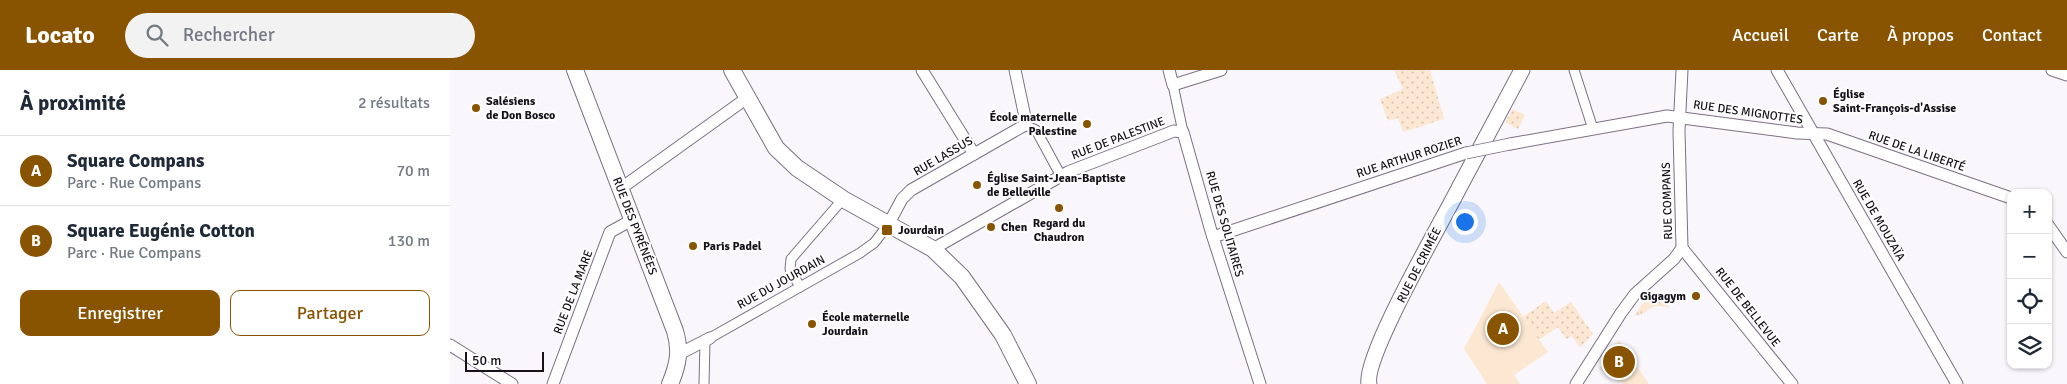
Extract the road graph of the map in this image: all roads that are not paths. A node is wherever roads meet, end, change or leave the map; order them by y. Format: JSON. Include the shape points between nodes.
{"nodes":[{"id":1,"x":575,"y":70,"type":"edge"},
{"id":2,"x":732,"y":70,"type":"edge"},
{"id":3,"x":922,"y":70,"type":"edge"},
{"id":4,"x":1015,"y":70,"type":"edge"},
{"id":5,"x":1169,"y":70,"type":"edge"},
{"id":6,"x":1221,"y":70,"type":"edge"},
{"id":7,"x":1522,"y":70,"type":"edge"},
{"id":8,"x":1574,"y":70,"type":"edge"},
{"id":9,"x":1682,"y":70,"type":"edge"},
{"id":10,"x":1777,"y":70,"type":"edge"},
{"id":11,"x":2052,"y":70,"type":"edge"},
{"id":12,"x":2067,"y":75,"type":"edge"},
{"id":13,"x":1173,"y":84,"type":"junction"},
{"id":14,"x":747,"y":98,"type":"junction"},
{"id":15,"x":1679,"y":117,"type":"junction"},
{"id":16,"x":1025,"y":125,"type":"junction"},
{"id":17,"x":1593,"y":129,"type":"junction"},
{"id":18,"x":1183,"y":132,"type":"junction"},
{"id":19,"x":1813,"y":133,"type":"junction"},
{"id":20,"x":974,"y":154,"type":"junction"},
{"id":21,"x":1061,"y":176,"type":"junction"},
{"id":22,"x":620,"y":189,"type":"junction"},
{"id":23,"x":2007,"y":197,"type":"edge"},
{"id":24,"x":843,"y":199,"type":"junction"},
{"id":25,"x":632,"y":220,"type":"junction"},
{"id":26,"x":888,"y":225,"type":"junction"},
{"id":27,"x":2052,"y":228,"type":"edge"},
{"id":28,"x":1213,"y":237,"type":"junction"},
{"id":29,"x":2063,"y":237,"type":"edge"},
{"id":30,"x":933,"y":248,"type":"junction"},
{"id":31,"x":1682,"y":248,"type":"junction"},
{"id":32,"x":2067,"y":252,"type":"edge"},
{"id":33,"x":800,"y":287,"type":"junction"},
{"id":34,"x":707,"y":339,"type":"junction"},
{"id":35,"x":450,"y":345,"type":"edge"},
{"id":36,"x":679,"y":354,"type":"junction"},
{"id":37,"x":512,"y":384,"type":"edge"},
{"id":38,"x":553,"y":384,"type":"edge"},
{"id":39,"x":670,"y":384,"type":"edge"},
{"id":40,"x":704,"y":384,"type":"edge"},
{"id":41,"x":1028,"y":384,"type":"edge"},
{"id":42,"x":1260,"y":384,"type":"edge"},
{"id":43,"x":1369,"y":384,"type":"edge"},
{"id":44,"x":1576,"y":384,"type":"edge"},
{"id":45,"x":1792,"y":384,"type":"edge"},
{"id":46,"x":1958,"y":384,"type":"edge"}],
"edges":[{"from":1,"to":22,"type":"main road","name":"RUE DES PYRÉNÉES"},
{"from":2,"to":14,"type":"main road"},
{"from":3,"to":20,"type":"street"},
{"from":4,"to":16,"type":"street"},
{"from":5,"to":13,"type":"street","name":"RUE DES SOLITAIRES"},
{"from":6,"to":13,"type":"street"},
{"from":7,"to":43,"type":"street","name":"RUE DE CRIMÉE","via":[[1382,338],[1369,371]]},
{"from":8,"to":17,"type":"street"},
{"from":9,"to":15,"type":"street","name":"RUE COMPANS"},
{"from":10,"to":19,"type":"street","name":"RUE DE MOUZAÏA"},
{"from":11,"to":12,"type":"street"},
{"from":13,"to":18,"type":"street","name":"RUE DES SOLITAIRES"},
{"from":14,"to":22,"type":"street"},
{"from":14,"to":24,"type":"main road","via":[[776,148],[797,168]]},
{"from":15,"to":17,"type":"street","name":"RUE ARTHUR ROZIER","via":[[1667,116]]},
{"from":15,"to":19,"type":"street","name":"RUE DES MIGNOTTES"},
{"from":15,"to":31,"type":"street","name":"RUE COMPANS"},
{"from":16,"to":20,"type":"street","name":"RUE LASSUS"},
{"from":16,"to":21,"type":"street","via":[[1036,130]]},
{"from":17,"to":28,"type":"street","name":"RUE ARTHUR ROZIER","bridge":true,"via":[[1466,153]]},
{"from":18,"to":21,"type":"street","name":"RUE DE PALESTINE","via":[[1174,131]]},
{"from":18,"to":28,"type":"street","name":"RUE DES SOLITAIRES"},
{"from":19,"to":23,"type":"street","name":"RUE DE LA LIBERTÉ","via":[[1827,134]]},
{"from":19,"to":46,"type":"street","name":"RUE DE MOUZAÏA"},
{"from":20,"to":26,"type":"street","name":"RUE LASSUS","via":[[912,190],[902,199]]},
{"from":21,"to":30,"type":"street","name":"RUE DE PALESTINE"},
{"from":22,"to":25,"type":"main road","name":"RUE DES PYRÉNÉES"},
{"from":24,"to":26,"type":"main road"},
{"from":24,"to":33,"type":"street","via":[[791,259],[790,270]]},
{"from":25,"to":36,"type":"main road","name":"RUE DES PYRÉNÉES","via":[[675,331]]},
{"from":25,"to":38,"type":"street","name":"RUE DE LA MARE","via":[[610,232]]},
{"from":26,"to":30,"type":"main road"},
{"from":26,"to":33,"type":"street","name":"RUE DU JOURDAIN","via":[[866,249]]},
{"from":27,"to":29,"type":"street"},
{"from":28,"to":42,"type":"street","name":"RUE DES SOLITAIRES"},
{"from":29,"to":32,"type":"street"},
{"from":30,"to":41,"type":"main road","via":[[962,277],[1003,335]]},
{"from":31,"to":44,"type":"street","name":"RUE COMPANS","via":[[1635,294]]},
{"from":31,"to":45,"type":"street","name":"RUE DE BELLEVUE"},
{"from":33,"to":34,"type":"street","name":"RUE DU JOURDAIN"},
{"from":34,"to":36,"type":"street","name":"RUE DU JOURDAIN"},
{"from":34,"to":40,"type":"street"},
{"from":35,"to":37,"type":"street"},
{"from":36,"to":39,"type":"main road","name":"RUE DES PYRÉNÉES"}]}
